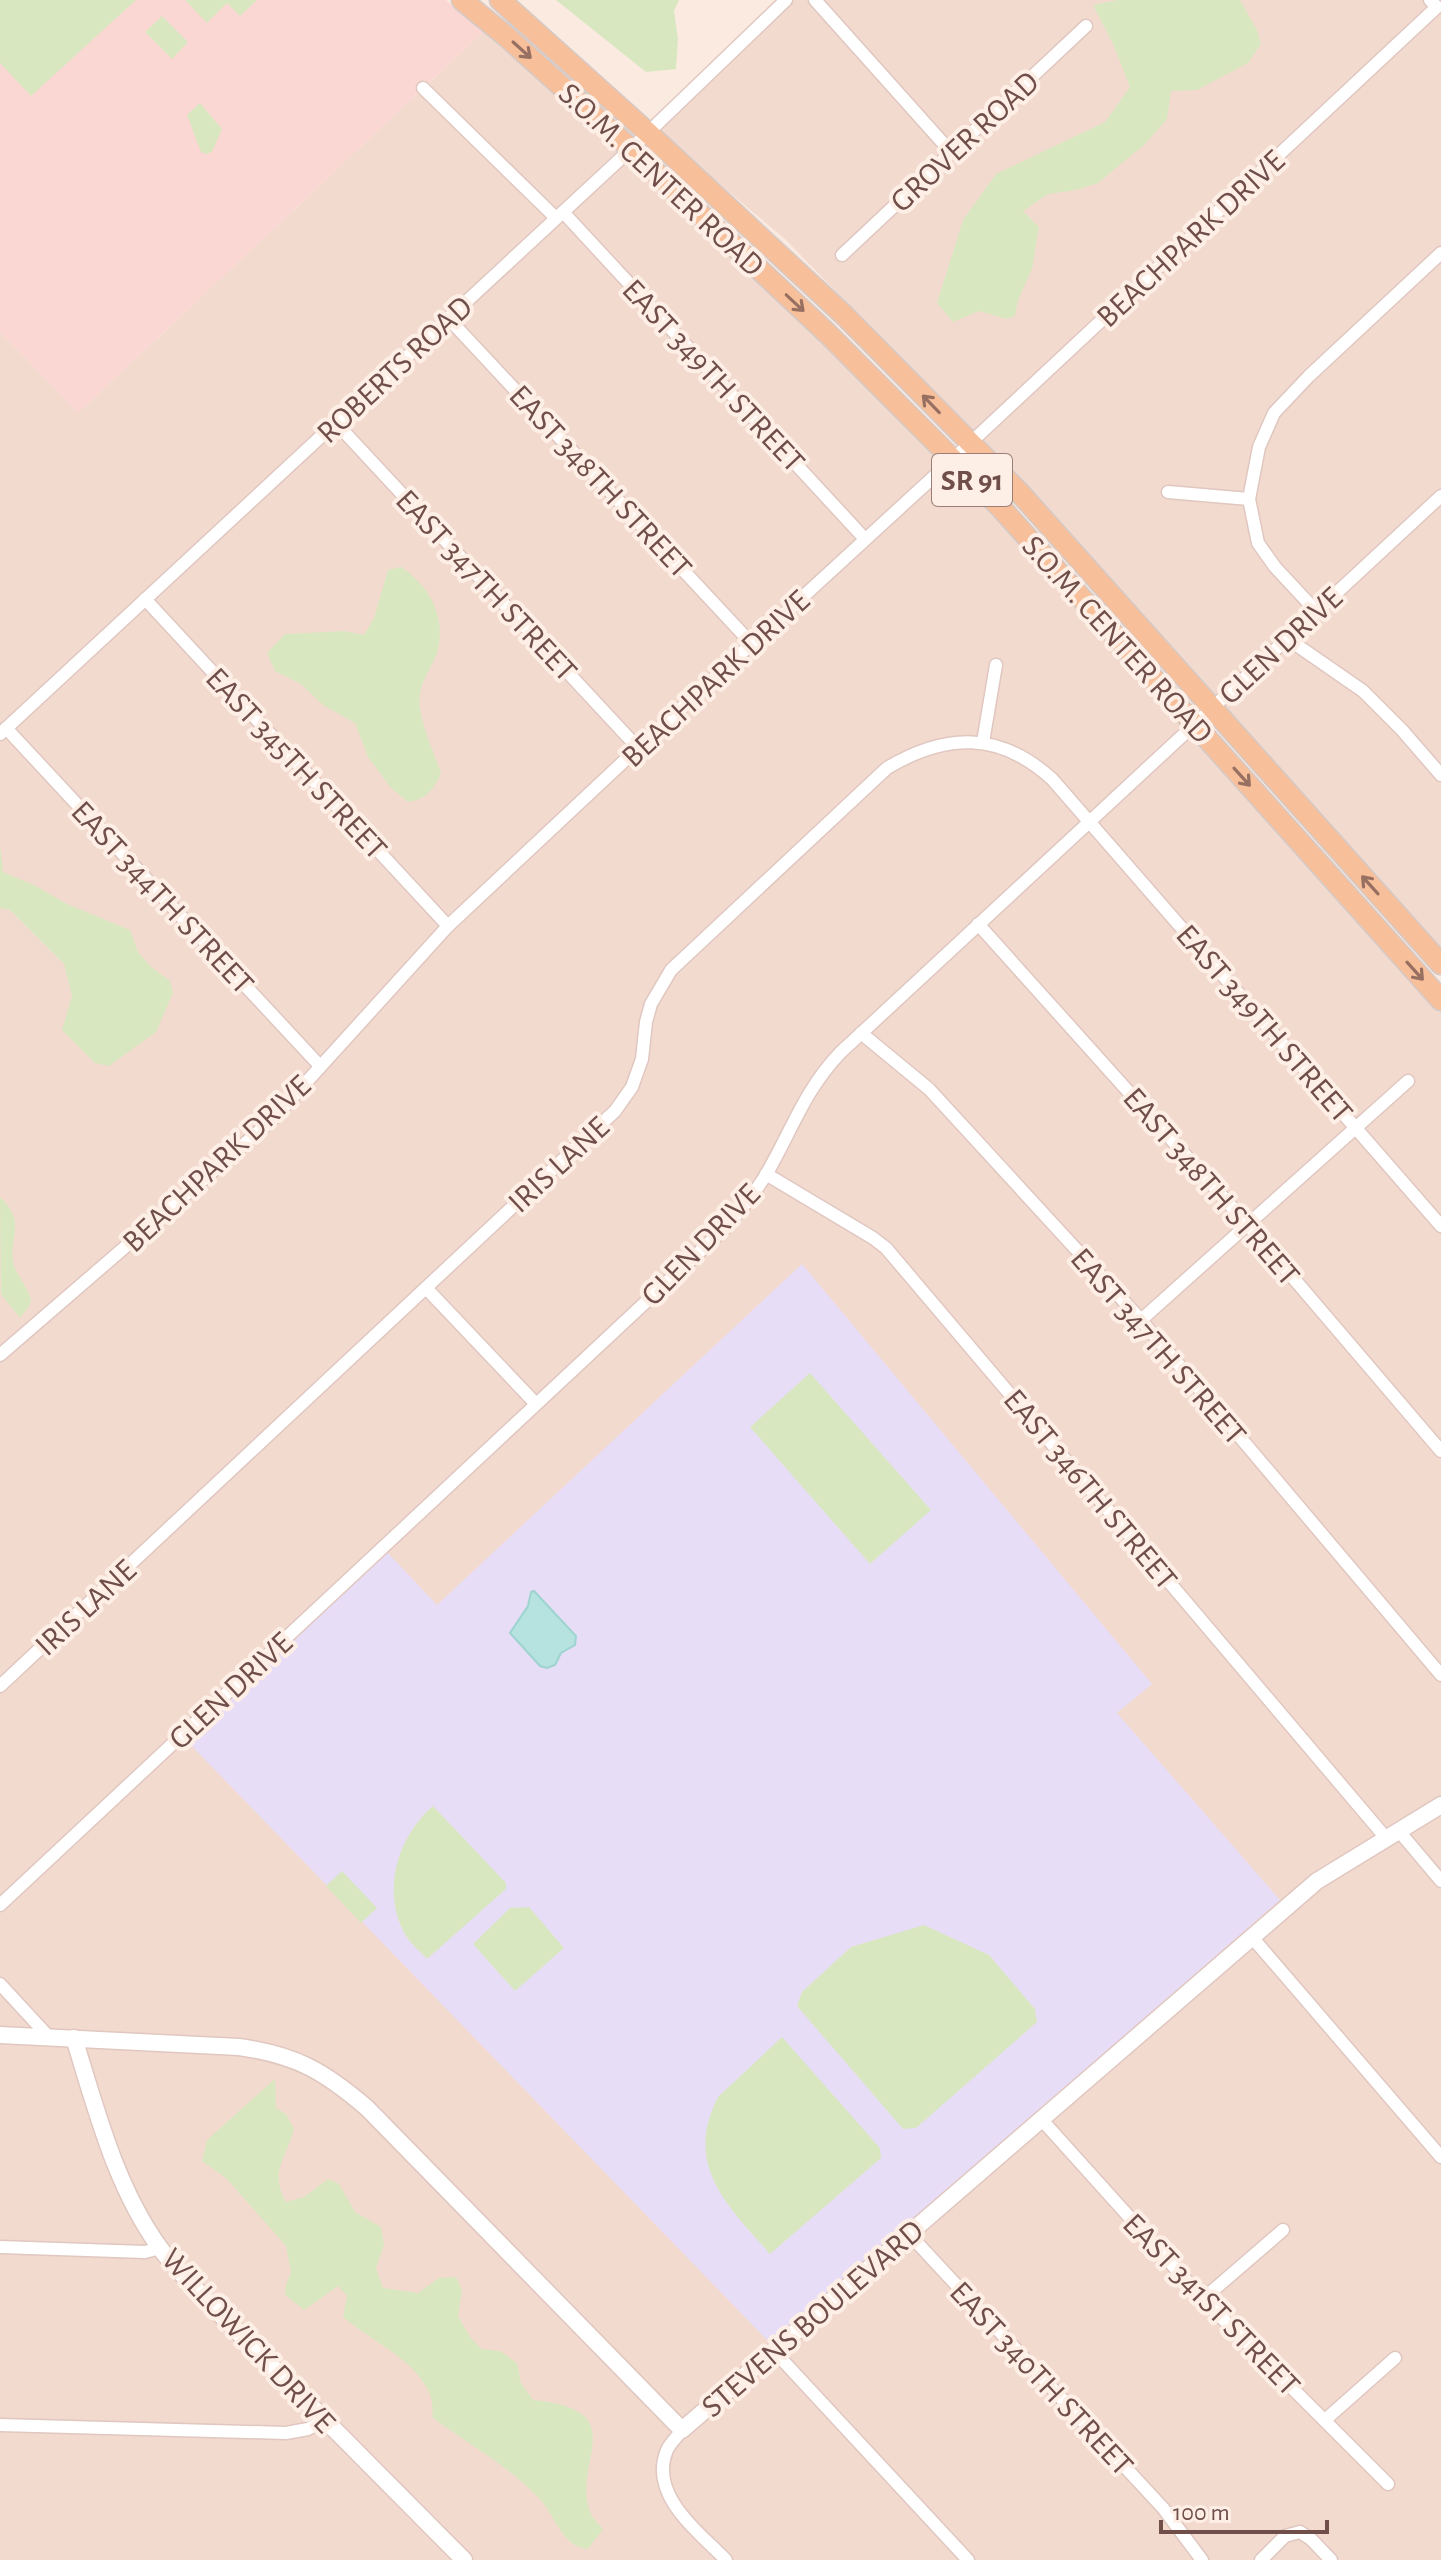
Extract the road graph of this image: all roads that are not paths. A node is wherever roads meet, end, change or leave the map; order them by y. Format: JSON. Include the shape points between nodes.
{"nodes":[{"id":1,"x":462,"y":0,"type":"edge"},
{"id":2,"x":500,"y":0,"type":"edge"},
{"id":3,"x":786,"y":0,"type":"edge"},
{"id":4,"x":815,"y":0,"type":"edge"},
{"id":5,"x":1433,"y":4,"type":"edge"},
{"id":6,"x":1086,"y":26,"type":"dead end"},
{"id":7,"x":423,"y":88,"type":"dead end"},
{"id":8,"x":647,"y":132,"type":"junction"},
{"id":9,"x":631,"y":149,"type":"junction"},
{"id":10,"x":951,"y":152,"type":"junction"},
{"id":11,"x":559,"y":215,"type":"junction"},
{"id":12,"x":1441,"y":253,"type":"edge"},
{"id":13,"x":842,"y":255,"type":"dead end"},
{"id":14,"x":449,"y":319,"type":"junction"},
{"id":15,"x":336,"y":423,"type":"junction"},
{"id":16,"x":970,"y":443,"type":"junction"},
{"id":17,"x":952,"y":460,"type":"junction"},
{"id":18,"x":1168,"y":492,"type":"dead end"},
{"id":19,"x":1441,"y":496,"type":"edge"},
{"id":20,"x":1249,"y":499,"type":"junction"},
{"id":21,"x":865,"y":539,"type":"junction"},
{"id":22,"x":145,"y":599,"type":"junction"},
{"id":23,"x":1316,"y":611,"type":"junction"},
{"id":24,"x":1288,"y":639,"type":"junction"},
{"id":25,"x":752,"y":644,"type":"junction"},
{"id":26,"x":996,"y":665,"type":"dead end"},
{"id":27,"x":1212,"y":708,"type":"junction"},
{"id":28,"x":1194,"y":724,"type":"junction"},
{"id":29,"x":3,"y":731,"type":"edge"},
{"id":30,"x":983,"y":742,"type":"junction"},
{"id":31,"x":638,"y":748,"type":"junction"},
{"id":32,"x":1441,"y":775,"type":"edge"},
{"id":33,"x":1089,"y":820,"type":"junction"},
{"id":34,"x":978,"y":924,"type":"junction"},
{"id":35,"x":448,"y":926,"type":"junction"},
{"id":36,"x":1441,"y":964,"type":"edge"},
{"id":37,"x":1441,"y":1000,"type":"edge"},
{"id":38,"x":861,"y":1033,"type":"junction"},
{"id":39,"x":320,"y":1066,"type":"junction"},
{"id":40,"x":1408,"y":1081,"type":"dead end"},
{"id":41,"x":1357,"y":1128,"type":"junction"},
{"id":42,"x":766,"y":1174,"type":"junction"},
{"id":43,"x":1248,"y":1225,"type":"junction"},
{"id":44,"x":1441,"y":1226,"type":"edge"},
{"id":45,"x":426,"y":1288,"type":"junction"},
{"id":46,"x":1141,"y":1320,"type":"junction"},
{"id":47,"x":0,"y":1355,"type":"edge"},
{"id":48,"x":536,"y":1404,"type":"junction"},
{"id":49,"x":1441,"y":1451,"type":"edge"},
{"id":50,"x":1441,"y":1675,"type":"edge"},
{"id":51,"x":0,"y":1686,"type":"edge"},
{"id":52,"x":1441,"y":1805,"type":"edge"},
{"id":53,"x":1392,"y":1834,"type":"junction"},
{"id":54,"x":1441,"y":1881,"type":"edge"},
{"id":55,"x":0,"y":1905,"type":"edge"},
{"id":56,"x":1251,"y":1936,"type":"junction"},
{"id":57,"x":0,"y":1984,"type":"edge"},
{"id":58,"x":0,"y":2035,"type":"edge"},
{"id":59,"x":49,"y":2037,"type":"junction"},
{"id":60,"x":74,"y":2038,"type":"junction"},
{"id":61,"x":1042,"y":2120,"type":"junction"},
{"id":62,"x":1441,"y":2157,"type":"edge"},
{"id":63,"x":1283,"y":2230,"type":"dead end"},
{"id":64,"x":910,"y":2235,"type":"junction"},
{"id":65,"x":0,"y":2247,"type":"edge"},
{"id":66,"x":160,"y":2248,"type":"junction"},
{"id":67,"x":1203,"y":2299,"type":"junction"},
{"id":68,"x":774,"y":2351,"type":"junction"},
{"id":69,"x":1395,"y":2358,"type":"dead end"},
{"id":70,"x":325,"y":2420,"type":"junction"},
{"id":71,"x":1325,"y":2420,"type":"junction"},
{"id":72,"x":0,"y":2425,"type":"edge"},
{"id":73,"x":682,"y":2430,"type":"junction"},
{"id":74,"x":1388,"y":2484,"type":"dead end"},
{"id":75,"x":464,"y":2560,"type":"edge"},
{"id":76,"x":726,"y":2560,"type":"edge"},
{"id":77,"x":968,"y":2560,"type":"edge"},
{"id":78,"x":1202,"y":2560,"type":"edge"},
{"id":79,"x":1261,"y":2560,"type":"edge"},
{"id":80,"x":1331,"y":2560,"type":"edge"}],
"edges":[{"from":1,"to":9,"type":"main road","name":"S.O.M. CENTER ROAD","number":"SR 91","one_way":true},
{"from":2,"to":8,"type":"main road","name":"S.O.M. CENTER ROAD","number":"SR 91"},
{"from":3,"to":8,"type":"street","name":"ROBERTS ROAD"},
{"from":4,"to":10,"type":"street"},
{"from":5,"to":16,"type":"street","name":"BEACHPARK DRIVE"},
{"from":6,"to":10,"type":"street","name":"GROVER ROAD"},
{"from":7,"to":11,"type":"street","name":"EAST 349TH STREET"},
{"from":8,"to":9,"type":"street","name":"ROBERTS ROAD"},
{"from":16,"to":8,"type":"main road","name":"S.O.M. CENTER ROAD","number":"SR 91","one_way":true,"via":[[845,316]]},
{"from":9,"to":11,"type":"street","name":"ROBERTS ROAD"},
{"from":9,"to":17,"type":"main road","name":"S.O.M. CENTER ROAD","number":"SR 91","one_way":true,"via":[[828,334]]},
{"from":10,"to":13,"type":"street","name":"GROVER ROAD"},
{"from":11,"to":14,"type":"street","name":"ROBERTS ROAD"},
{"from":11,"to":21,"type":"street","name":"EAST 349TH STREET"},
{"from":12,"to":20,"type":"street","via":[[1274,413],[1259,447]]},
{"from":14,"to":15,"type":"street","name":"ROBERTS ROAD"},
{"from":14,"to":25,"type":"street","name":"EAST 348TH STREET"},
{"from":15,"to":22,"type":"street","name":"ROBERTS ROAD"},
{"from":15,"to":31,"type":"street","name":"EAST 347TH STREET"},
{"from":16,"to":17,"type":"street","name":"BEACHPARK DRIVE"},
{"from":16,"to":27,"type":"main road","name":"S.O.M. CENTER ROAD","number":"SR 91"},
{"from":17,"to":21,"type":"street","name":"BEACHPARK DRIVE"},
{"from":17,"to":28,"type":"main road","name":"S.O.M. CENTER ROAD","number":"SR 91"},
{"from":18,"to":20,"type":"street"},
{"from":19,"to":23,"type":"street","name":"GLEN DRIVE"},
{"from":20,"to":23,"type":"street","via":[[1258,543]]},
{"from":21,"to":25,"type":"street","name":"BEACHPARK DRIVE"},
{"from":22,"to":29,"type":"street","name":"ROBERTS ROAD"},
{"from":22,"to":35,"type":"street","name":"EAST 345TH STREET"},
{"from":23,"to":24,"type":"street","name":"GLEN DRIVE"},
{"from":24,"to":27,"type":"street","name":"GLEN DRIVE"},
{"from":24,"to":32,"type":"street","via":[[1363,691]]},
{"from":25,"to":31,"type":"street","name":"BEACHPARK DRIVE"},
{"from":26,"to":30,"type":"street"},
{"from":27,"to":28,"type":"street","name":"GLEN DRIVE"},
{"from":36,"to":27,"type":"main road","name":"S.O.M. CENTER ROAD","number":"SR 91","one_way":true},
{"from":28,"to":33,"type":"street","name":"GLEN DRIVE"},
{"from":28,"to":37,"type":"main road","name":"S.O.M. CENTER ROAD","number":"SR 91","one_way":true},
{"from":29,"to":39,"type":"street","name":"EAST 344TH STREET"},
{"from":30,"to":33,"type":"street","name":"IRIS LANE","via":[[1034,763]]},
{"from":30,"to":45,"type":"street","name":"IRIS LANE","via":[[933,746],[887,768],[671,970],[651,1004],[632,1087],[615,1111]]},
{"from":31,"to":35,"type":"street","name":"BEACHPARK DRIVE"},
{"from":33,"to":34,"type":"street","name":"GLEN DRIVE"},
{"from":33,"to":41,"type":"street","name":"EAST 349TH STREET"},
{"from":34,"to":38,"type":"street","name":"GLEN DRIVE"},
{"from":34,"to":43,"type":"street","name":"EAST 348TH STREET"},
{"from":35,"to":39,"type":"street","name":"BEACHPARK DRIVE"},
{"from":38,"to":42,"type":"street","name":"GLEN DRIVE","via":[[815,1081]]},
{"from":38,"to":46,"type":"street","name":"EAST 347TH STREET","via":[[929,1089]]},
{"from":39,"to":47,"type":"street","name":"BEACHPARK DRIVE","via":[[272,1120]]},
{"from":40,"to":41,"type":"street"},
{"from":41,"to":43,"type":"street"},
{"from":41,"to":44,"type":"street","name":"EAST 349TH STREET"},
{"from":42,"to":48,"type":"street","name":"GLEN DRIVE","via":[[725,1228]]},
{"from":42,"to":53,"type":"street","name":"EAST 346TH STREET","via":[[886,1248]]},
{"from":43,"to":46,"type":"street"},
{"from":43,"to":49,"type":"street","name":"EAST 348TH STREET"},
{"from":45,"to":48,"type":"street"},
{"from":45,"to":51,"type":"street","name":"IRIS LANE"},
{"from":46,"to":50,"type":"street","name":"EAST 347TH STREET"},
{"from":48,"to":55,"type":"street","name":"GLEN DRIVE"},
{"from":52,"to":53,"type":"street","name":"STEVENS BOULEVARD"},
{"from":53,"to":54,"type":"street","name":"EAST 346TH STREET"},
{"from":53,"to":56,"type":"street","name":"STEVENS BOULEVARD","via":[[1317,1881]]},
{"from":56,"to":61,"type":"street","name":"STEVENS BOULEVARD"},
{"from":56,"to":62,"type":"street"},
{"from":57,"to":59,"type":"street"},
{"from":58,"to":59,"type":"street","name":"STEVENS BOULEVARD"},
{"from":59,"to":60,"type":"street","name":"STEVENS BOULEVARD"},
{"from":60,"to":66,"type":"street","name":"WILLOWICK DRIVE","via":[[100,2123],[130,2195]]},
{"from":60,"to":73,"type":"street","name":"STEVENS BOULEVARD","via":[[274,2052],[332,2080],[367,2108]]},
{"from":61,"to":64,"type":"street","name":"STEVENS BOULEVARD"},
{"from":61,"to":67,"type":"street","name":"EAST 341ST STREET"},
{"from":63,"to":67,"type":"street"},
{"from":64,"to":68,"type":"street","name":"STEVENS BOULEVARD"},
{"from":64,"to":78,"type":"street","name":"EAST 340TH STREET","via":[[1163,2508]]},
{"from":65,"to":66,"type":"street","via":[[145,2252]]},
{"from":66,"to":70,"type":"street","name":"WILLOWICK DRIVE"},
{"from":67,"to":71,"type":"street","name":"EAST 341ST STREET"},
{"from":68,"to":73,"type":"street","name":"STEVENS BOULEVARD"},
{"from":68,"to":77,"type":"street"},
{"from":69,"to":71,"type":"street"},
{"from":70,"to":72,"type":"street","via":[[286,2433]]},
{"from":70,"to":75,"type":"street","name":"WILLOWICK DRIVE"},
{"from":71,"to":74,"type":"street","name":"EAST 341ST STREET"},
{"from":73,"to":76,"type":"street","via":[[667,2450],[662,2477],[674,2507]]},
{"from":79,"to":80,"type":"street","via":[[1285,2536],[1300,2532]]}]}
